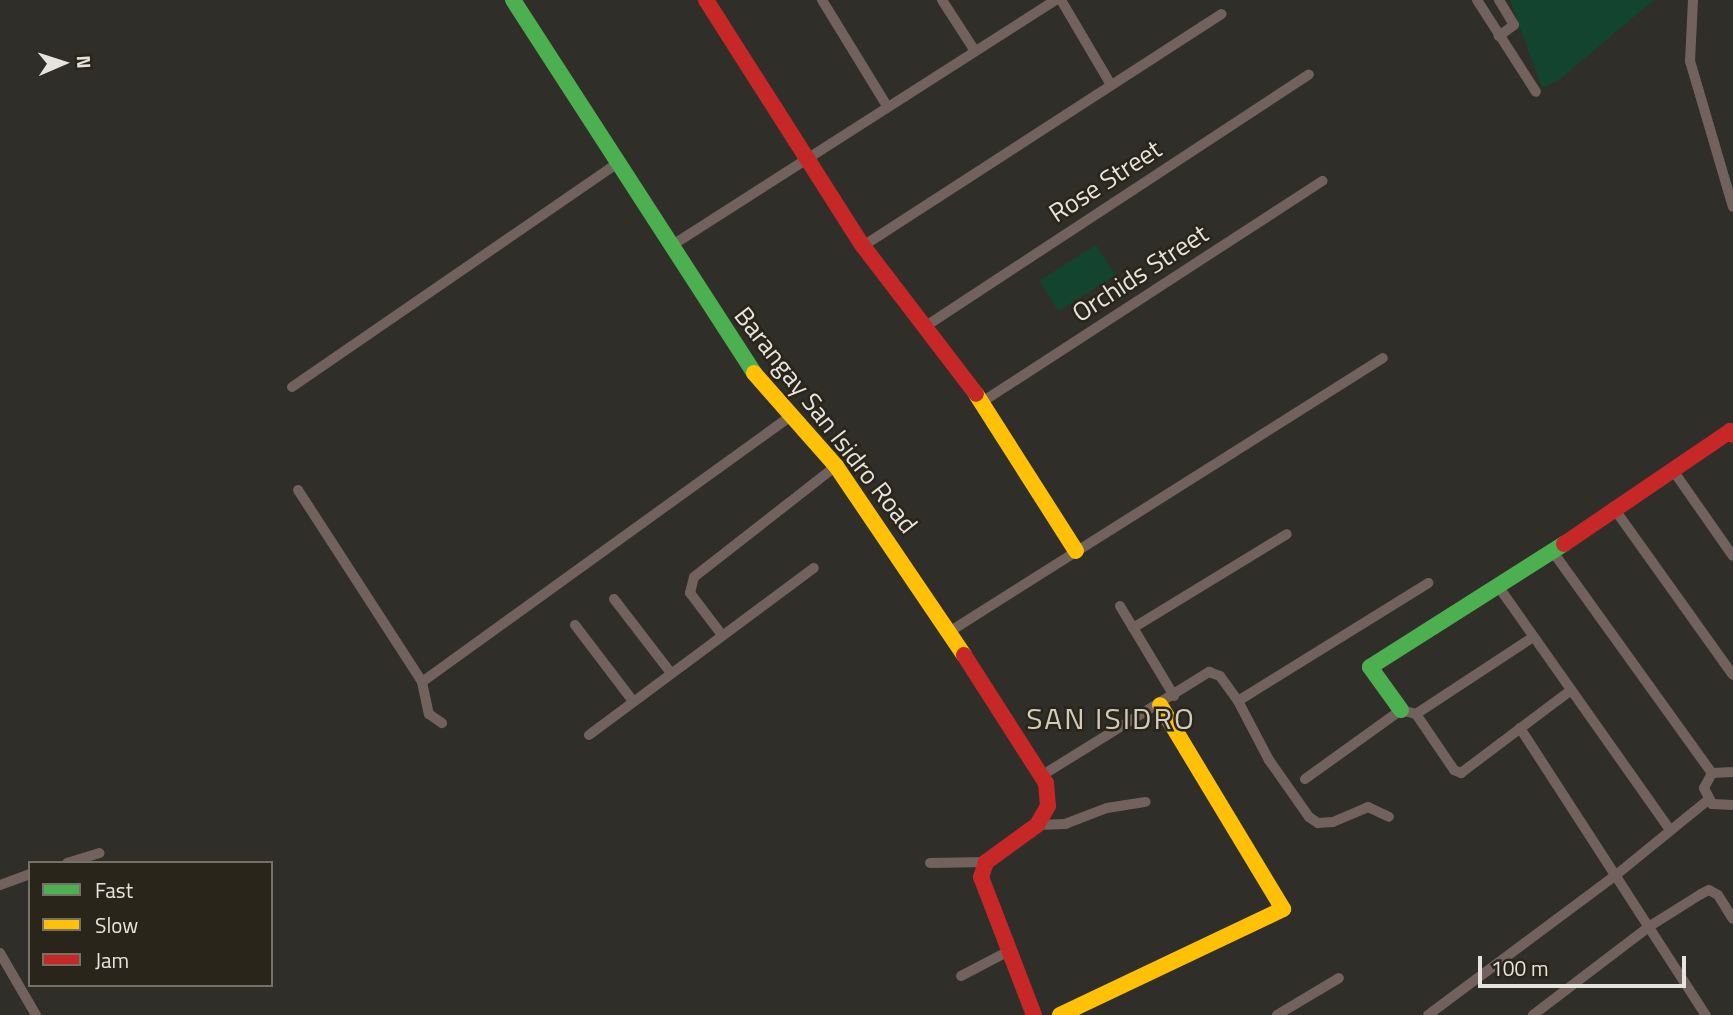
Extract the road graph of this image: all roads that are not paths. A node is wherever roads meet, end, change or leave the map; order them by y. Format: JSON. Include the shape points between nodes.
{"nodes":[{"id":1,"x":513,"y":0,"type":"edge"},
{"id":2,"x":706,"y":0,"type":"edge"},
{"id":3,"x":822,"y":0,"type":"edge"},
{"id":4,"x":942,"y":0,"type":"edge"},
{"id":5,"x":1055,"y":0,"type":"edge"},
{"id":6,"x":1061,"y":0,"type":"edge"},
{"id":7,"x":1477,"y":0,"type":"edge"},
{"id":8,"x":1499,"y":0,"type":"edge"},
{"id":9,"x":1693,"y":0,"type":"edge"},
{"id":10,"x":1222,"y":14,"type":"dead end"},
{"id":11,"x":1499,"y":36,"type":"junction"},
{"id":12,"x":975,"y":51,"type":"junction"},
{"id":13,"x":1309,"y":75,"type":"dead end"},
{"id":14,"x":1111,"y":85,"type":"junction"},
{"id":15,"x":1536,"y":92,"type":"dead end"},
{"id":16,"x":887,"y":106,"type":"junction"},
{"id":17,"x":807,"y":157,"type":"junction"},
{"id":18,"x":615,"y":164,"type":"junction"},
{"id":19,"x":1322,"y":181,"type":"dead end"},
{"id":20,"x":1733,"y":207,"type":"edge"},
{"id":21,"x":671,"y":246,"type":"junction"},
{"id":22,"x":863,"y":246,"type":"junction"},
{"id":23,"x":926,"y":326,"type":"junction"},
{"id":24,"x":1383,"y":358,"type":"dead end"},
{"id":25,"x":292,"y":387,"type":"dead end"},
{"id":26,"x":982,"y":402,"type":"junction"},
{"id":27,"x":791,"y":416,"type":"junction"},
{"id":28,"x":1733,"y":435,"type":"edge"},
{"id":29,"x":836,"y":466,"type":"junction"},
{"id":30,"x":1672,"y":469,"type":"junction"},
{"id":31,"x":298,"y":490,"type":"dead end"},
{"id":32,"x":1613,"y":507,"type":"junction"},
{"id":33,"x":1287,"y":534,"type":"dead end"},
{"id":34,"x":1076,"y":551,"type":"junction"},
{"id":35,"x":1553,"y":552,"type":"junction"},
{"id":36,"x":1733,"y":556,"type":"edge"},
{"id":37,"x":814,"y":568,"type":"dead end"},
{"id":38,"x":1428,"y":583,"type":"dead end"},
{"id":39,"x":1498,"y":586,"type":"junction"},
{"id":40,"x":614,"y":599,"type":"dead end"},
{"id":41,"x":1120,"y":606,"type":"dead end"},
{"id":42,"x":575,"y":625,"type":"dead end"},
{"id":43,"x":1133,"y":628,"type":"junction"},
{"id":44,"x":949,"y":632,"type":"junction"},
{"id":45,"x":722,"y":635,"type":"junction"},
{"id":46,"x":1533,"y":637,"type":"junction"},
{"id":47,"x":671,"y":673,"type":"junction"},
{"id":48,"x":1733,"y":675,"type":"edge"},
{"id":49,"x":422,"y":682,"type":"junction"},
{"id":50,"x":1570,"y":691,"type":"junction"},
{"id":51,"x":1174,"y":696,"type":"junction"},
{"id":52,"x":633,"y":701,"type":"junction"},
{"id":53,"x":1238,"y":701,"type":"junction"},
{"id":54,"x":1160,"y":705,"type":"junction"},
{"id":55,"x":1409,"y":712,"type":"junction"},
{"id":56,"x":442,"y":723,"type":"dead end"},
{"id":57,"x":1520,"y":729,"type":"junction"},
{"id":58,"x":589,"y":735,"type":"dead end"},
{"id":59,"x":1733,"y":772,"type":"edge"},
{"id":60,"x":1712,"y":773,"type":"junction"},
{"id":61,"x":1041,"y":776,"type":"junction"},
{"id":62,"x":1305,"y":779,"type":"dead end"},
{"id":63,"x":1708,"y":800,"type":"junction"},
{"id":64,"x":1146,"y":802,"type":"dead end"},
{"id":65,"x":1733,"y":804,"type":"edge"},
{"id":66,"x":1389,"y":817,"type":"dead end"},
{"id":67,"x":1037,"y":825,"type":"junction"},
{"id":68,"x":1670,"y":831,"type":"junction"},
{"id":69,"x":100,"y":853,"type":"dead end"},
{"id":70,"x":74,"y":861,"type":"edge"},
{"id":71,"x":986,"y":862,"type":"junction"},
{"id":72,"x":930,"y":863,"type":"dead end"},
{"id":73,"x":28,"y":875,"type":"edge"},
{"id":74,"x":1616,"y":875,"type":"junction"},
{"id":75,"x":0,"y":885,"type":"edge"},
{"id":76,"x":1733,"y":919,"type":"edge"},
{"id":77,"x":1650,"y":926,"type":"junction"},
{"id":78,"x":1007,"y":952,"type":"junction"},
{"id":79,"x":0,"y":953,"type":"edge"},
{"id":80,"x":961,"y":976,"type":"dead end"},
{"id":81,"x":1339,"y":978,"type":"dead end"},
{"id":82,"x":36,"y":1015,"type":"edge"},
{"id":83,"x":1034,"y":1015,"type":"edge"},
{"id":84,"x":1060,"y":1015,"type":"edge"},
{"id":85,"x":1277,"y":1015,"type":"edge"},
{"id":86,"x":1428,"y":1015,"type":"edge"},
{"id":87,"x":1534,"y":1015,"type":"edge"},
{"id":88,"x":1706,"y":1015,"type":"edge"}],
"edges":[{"from":1,"to":18,"type":"street","name":"Barangay San Isidro Road"},
{"from":2,"to":17,"type":"street"},
{"from":3,"to":16,"type":"street"},
{"from":4,"to":12,"type":"street"},
{"from":5,"to":12,"type":"street"},
{"from":6,"to":14,"type":"street"},
{"from":7,"to":11,"type":"street"},
{"from":8,"to":11,"type":"street","via":[[1514,25]]},
{"from":9,"to":20,"type":"street","via":[[1690,61]]},
{"from":10,"to":14,"type":"street"},
{"from":11,"to":15,"type":"street"},
{"from":12,"to":16,"type":"street"},
{"from":13,"to":23,"type":"street","name":"Rose Street"},
{"from":14,"to":22,"type":"street"},
{"from":16,"to":17,"type":"street"},
{"from":17,"to":21,"type":"street"},
{"from":17,"to":22,"type":"street"},
{"from":18,"to":21,"type":"street","name":"Barangay San Isidro Road"},
{"from":18,"to":25,"type":"street"},
{"from":19,"to":26,"type":"street","name":"Orchids Street"},
{"from":21,"to":27,"type":"street","name":"Barangay San Isidro Road","via":[[739,356]]},
{"from":22,"to":23,"type":"street"},
{"from":23,"to":26,"type":"street"},
{"from":24,"to":34,"type":"street"},
{"from":26,"to":34,"type":"street"},
{"from":27,"to":29,"type":"street","name":"Barangay San Isidro Road"},
{"from":27,"to":49,"type":"street"},
{"from":28,"to":30,"type":"street","via":[[1730,431]]},
{"from":29,"to":44,"type":"street","name":"Barangay San Isidro Road"},
{"from":29,"to":45,"type":"street","via":[[694,577],[690,593]]},
{"from":30,"to":32,"type":"street"},
{"from":30,"to":36,"type":"street"},
{"from":31,"to":49,"type":"street"},
{"from":32,"to":35,"type":"street"},
{"from":32,"to":48,"type":"street"},
{"from":33,"to":43,"type":"street"},
{"from":34,"to":44,"type":"street"},
{"from":35,"to":39,"type":"street"},
{"from":35,"to":60,"type":"street"},
{"from":37,"to":45,"type":"street"},
{"from":38,"to":53,"type":"street"},
{"from":39,"to":46,"type":"street"},
{"from":39,"to":55,"type":"street","via":[[1370,667]]},
{"from":40,"to":47,"type":"street"},
{"from":41,"to":43,"type":"street"},
{"from":42,"to":52,"type":"street"},
{"from":43,"to":51,"type":"street"},
{"from":44,"to":61,"type":"street","name":"Barangay San Isidro Road"},
{"from":45,"to":47,"type":"street"},
{"from":46,"to":50,"type":"street"},
{"from":46,"to":55,"type":"street"},
{"from":47,"to":52,"type":"street"},
{"from":49,"to":56,"type":"street","via":[[429,714]]},
{"from":50,"to":57,"type":"street"},
{"from":50,"to":68,"type":"street"},
{"from":51,"to":53,"type":"street","via":[[1209,672],[1220,676]]},
{"from":51,"to":54,"type":"street"},
{"from":52,"to":58,"type":"street"},
{"from":53,"to":66,"type":"street","via":[[1269,760],[1310,817],[1318,823],[1333,822],[1368,807]]},
{"from":54,"to":61,"type":"street"},
{"from":54,"to":84,"type":"street","via":[[1283,909]]},
{"from":55,"to":57,"type":"street","via":[[1461,773]]},
{"from":55,"to":62,"type":"street"},
{"from":57,"to":74,"type":"street"},
{"from":59,"to":60,"type":"street"},
{"from":60,"to":63,"type":"street","via":[[1705,782]]},
{"from":61,"to":67,"type":"street","name":"Barangay San Isidro Road","via":[[1048,806]]},
{"from":63,"to":65,"type":"street","via":[[1718,807]]},
{"from":63,"to":68,"type":"street"},
{"from":64,"to":67,"type":"street","via":[[1107,808],[1065,824]]},
{"from":67,"to":71,"type":"street"},
{"from":68,"to":74,"type":"street"},
{"from":69,"to":70,"type":"street"},
{"from":71,"to":72,"type":"street","via":[[940,867]]},
{"from":71,"to":78,"type":"street","via":[[981,877]]},
{"from":73,"to":75,"type":"street"},
{"from":74,"to":77,"type":"street"},
{"from":74,"to":86,"type":"street"},
{"from":76,"to":77,"type":"street","via":[[1718,895],[1709,890]]},
{"from":77,"to":87,"type":"street"},
{"from":77,"to":88,"type":"street"},
{"from":78,"to":80,"type":"street"},
{"from":78,"to":83,"type":"street"},
{"from":79,"to":82,"type":"street"},
{"from":81,"to":85,"type":"street"}]}
